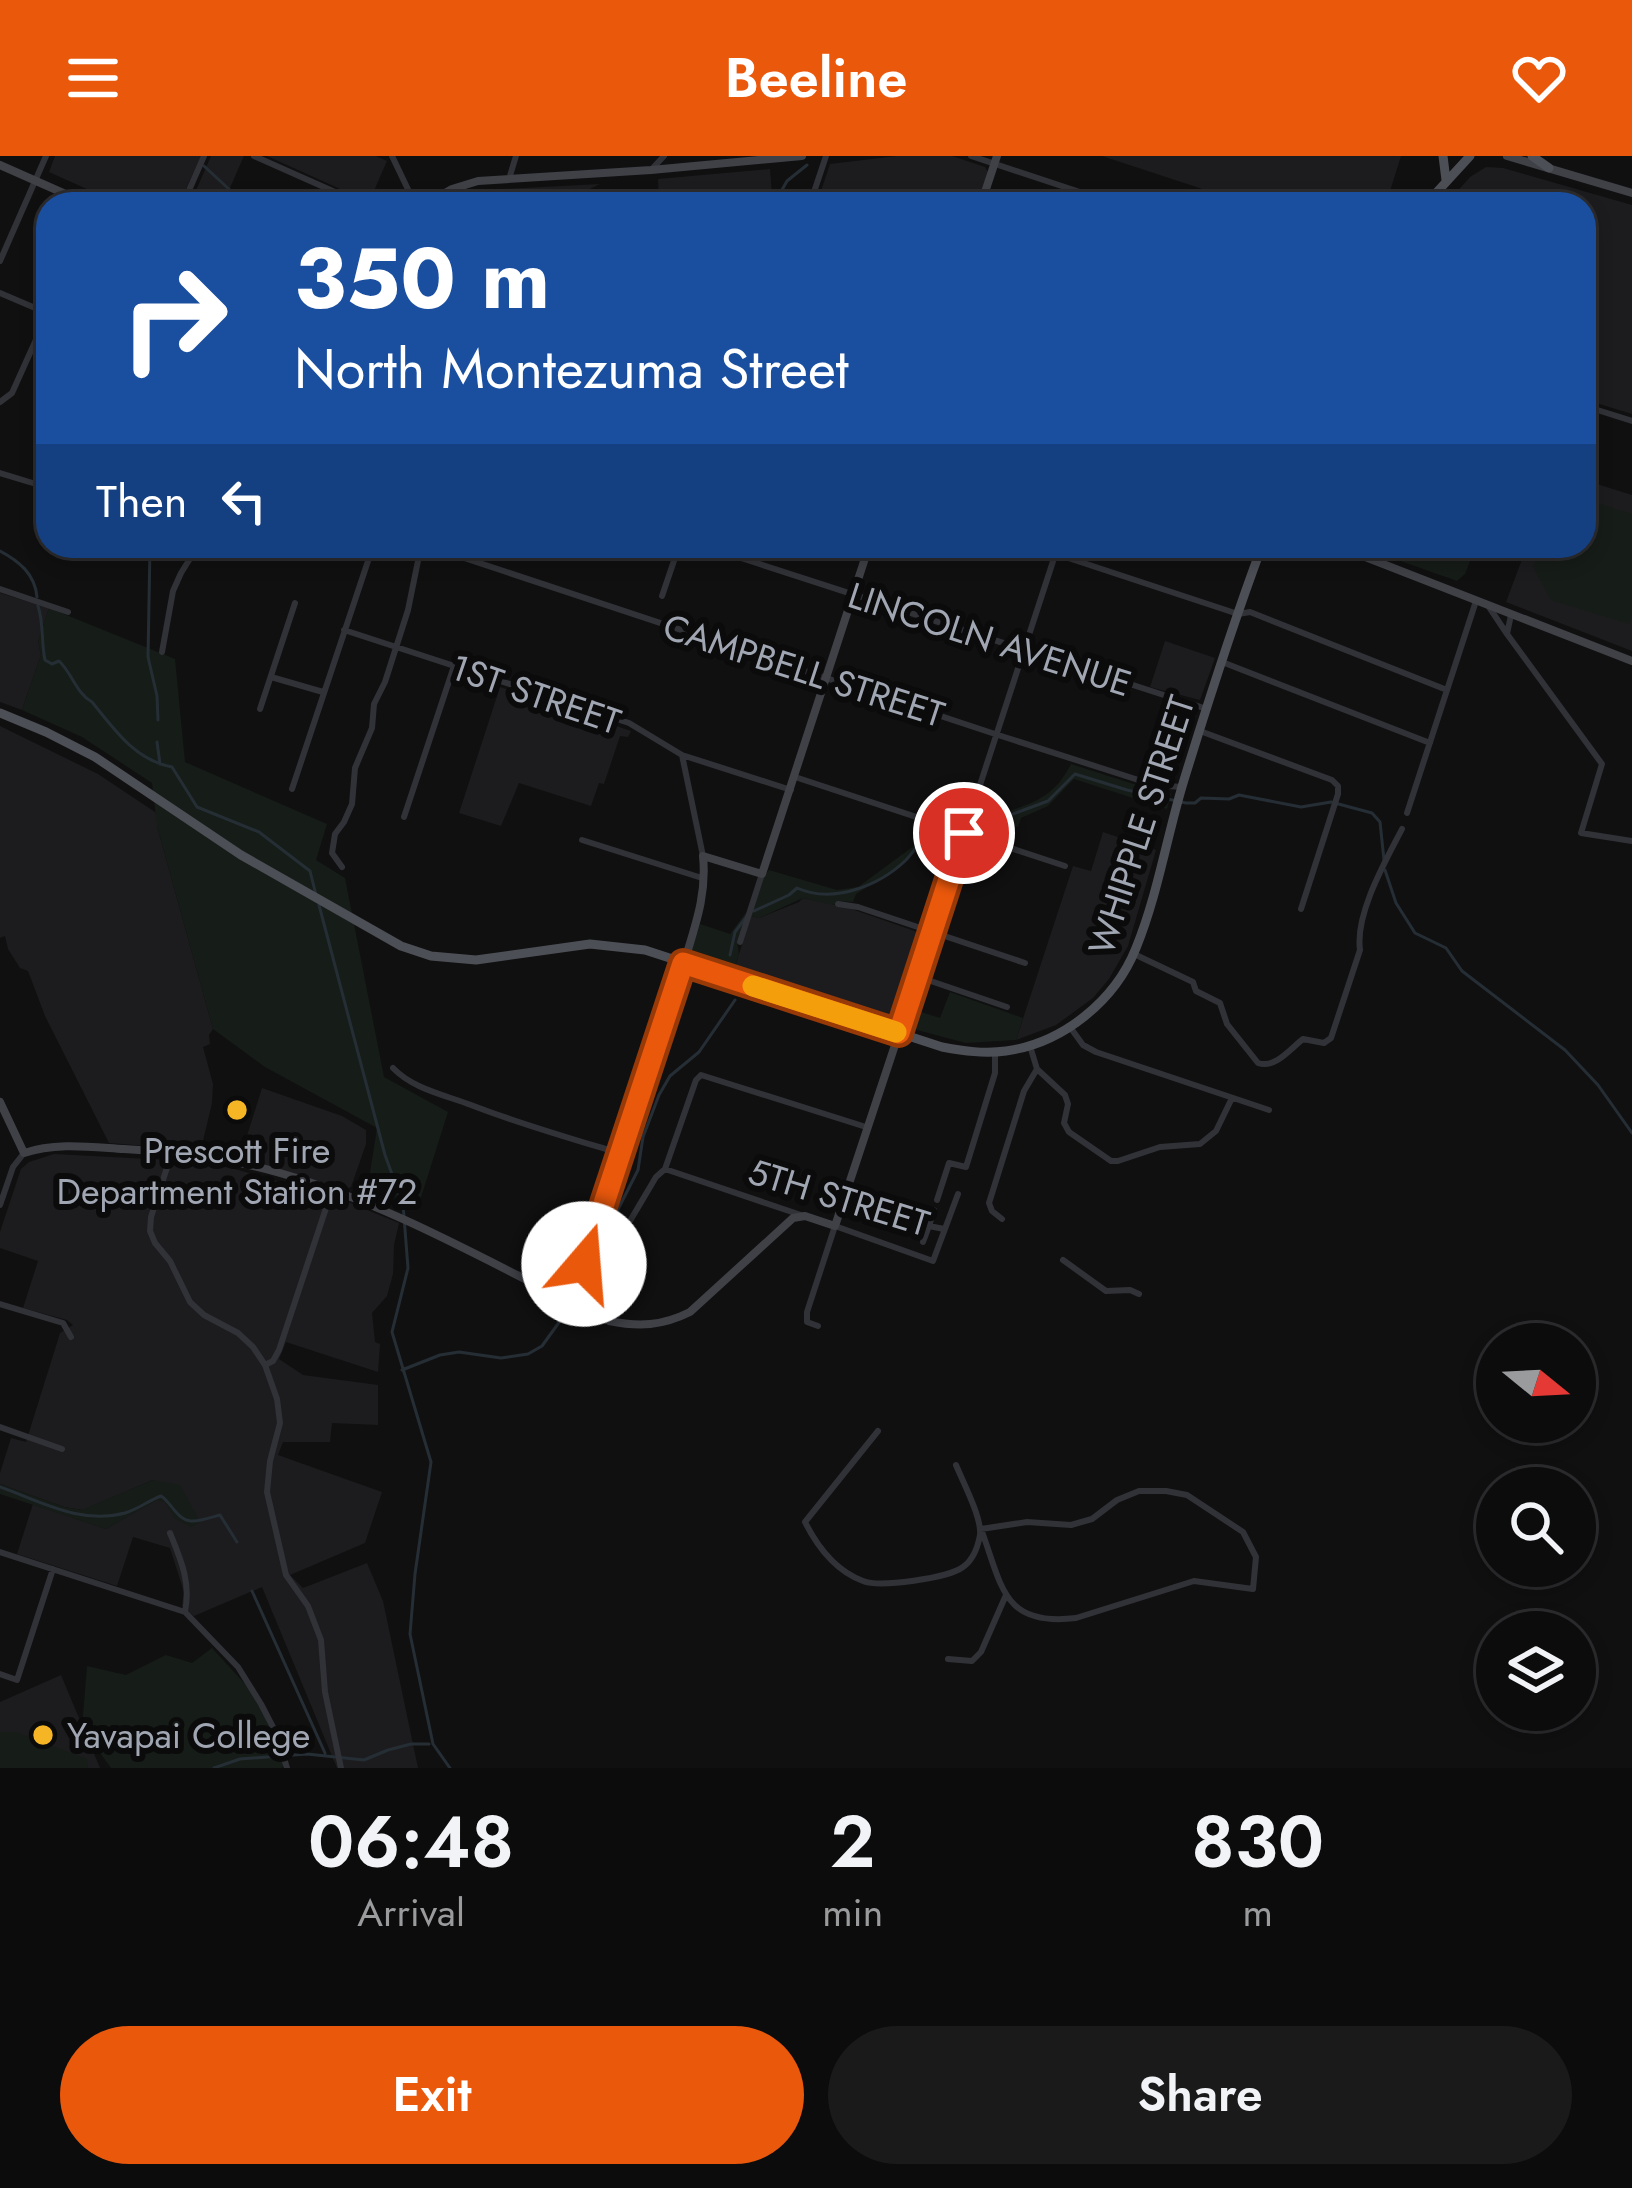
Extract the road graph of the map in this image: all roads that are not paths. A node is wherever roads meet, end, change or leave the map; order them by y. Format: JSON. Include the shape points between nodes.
{"nodes":[{"id":1,"x":46,"y":156,"type":"edge"},
{"id":2,"x":204,"y":156,"type":"edge"},
{"id":3,"x":254,"y":156,"type":"edge"},
{"id":4,"x":392,"y":156,"type":"edge"},
{"id":5,"x":515,"y":156,"type":"edge"},
{"id":6,"x":664,"y":156,"type":"edge"},
{"id":7,"x":802,"y":156,"type":"edge"},
{"id":8,"x":826,"y":156,"type":"edge"},
{"id":9,"x":970,"y":156,"type":"edge"},
{"id":10,"x":1443,"y":156,"type":"edge"},
{"id":11,"x":1469,"y":156,"type":"edge"},
{"id":12,"x":1507,"y":156,"type":"edge"},
{"id":13,"x":1532,"y":156,"type":"edge"},
{"id":14,"x":996,"y":160,"type":"edge"},
{"id":15,"x":0,"y":165,"type":"edge"},
{"id":16,"x":1549,"y":168,"type":"junction"},
{"id":17,"x":651,"y":170,"type":"junction"},
{"id":18,"x":508,"y":179,"type":"junction"},
{"id":19,"x":35,"y":180,"type":"junction"},
{"id":20,"x":1446,"y":182,"type":"junction"},
{"id":21,"x":62,"y":192,"type":"edge"},
{"id":22,"x":189,"y":192,"type":"edge"},
{"id":23,"x":335,"y":192,"type":"edge"},
{"id":24,"x":409,"y":192,"type":"edge"},
{"id":25,"x":447,"y":192,"type":"edge"},
{"id":26,"x":814,"y":192,"type":"edge"},
{"id":27,"x":985,"y":192,"type":"edge"},
{"id":28,"x":1083,"y":192,"type":"edge"},
{"id":29,"x":1437,"y":192,"type":"edge"},
{"id":30,"x":1632,"y":193,"type":"edge"},
{"id":31,"x":0,"y":261,"type":"edge"},
{"id":32,"x":0,"y":293,"type":"edge"},
{"id":33,"x":36,"y":308,"type":"edge"},
{"id":34,"x":36,"y":340,"type":"edge"},
{"id":35,"x":0,"y":402,"type":"edge"},
{"id":36,"x":1596,"y":410,"type":"edge"},
{"id":37,"x":1632,"y":421,"type":"edge"},
{"id":38,"x":0,"y":473,"type":"edge"},
{"id":39,"x":36,"y":484,"type":"edge"},
{"id":40,"x":190,"y":558,"type":"edge"},
{"id":41,"x":369,"y":558,"type":"edge"},
{"id":42,"x":422,"y":558,"type":"edge"},
{"id":43,"x":462,"y":558,"type":"edge"},
{"id":44,"x":675,"y":558,"type":"edge"},
{"id":45,"x":742,"y":558,"type":"edge"},
{"id":46,"x":865,"y":558,"type":"edge"},
{"id":47,"x":1054,"y":558,"type":"edge"},
{"id":48,"x":1080,"y":558,"type":"edge"},
{"id":49,"x":1258,"y":558,"type":"edge"},
{"id":50,"x":1367,"y":558,"type":"edge"},
{"id":51,"x":0,"y":589,"type":"edge"},
{"id":52,"x":854,"y":594,"type":"junction"},
{"id":53,"x":662,"y":596,"type":"dead end"},
{"id":54,"x":1476,"y":601,"type":"junction"},
{"id":55,"x":295,"y":603,"type":"dead end"},
{"id":56,"x":1490,"y":607,"type":"junction"},
{"id":57,"x":68,"y":611,"type":"dead end"},
{"id":58,"x":1238,"y":614,"type":"junction"},
{"id":59,"x":1511,"y":615,"type":"junction"},
{"id":60,"x":344,"y":630,"type":"junction"},
{"id":61,"x":1507,"y":634,"type":"junction"},
{"id":62,"x":397,"y":647,"type":"junction"},
{"id":63,"x":1023,"y":651,"type":"junction"},
{"id":64,"x":162,"y":652,"type":"dead end"},
{"id":65,"x":1632,"y":661,"type":"edge"},
{"id":66,"x":1222,"y":662,"type":"junction"},
{"id":67,"x":454,"y":666,"type":"junction"},
{"id":68,"x":271,"y":677,"type":"junction"},
{"id":69,"x":827,"y":677,"type":"junction"},
{"id":70,"x":1447,"y":690,"type":"junction"},
{"id":71,"x":323,"y":692,"type":"junction"},
{"id":72,"x":260,"y":709,"type":"dead end"},
{"id":73,"x":1207,"y":709,"type":"junction"},
{"id":74,"x":0,"y":713,"type":"edge"},
{"id":75,"x":1199,"y":731,"type":"junction"},
{"id":76,"x":995,"y":734,"type":"junction"},
{"id":77,"x":1430,"y":743,"type":"junction"},
{"id":78,"x":682,"y":755,"type":"junction"},
{"id":79,"x":795,"y":777,"type":"junction"},
{"id":80,"x":1182,"y":788,"type":"junction"},
{"id":81,"x":292,"y":789,"type":"dead end"},
{"id":82,"x":791,"y":790,"type":"junction"},
{"id":83,"x":1407,"y":813,"type":"dead end"},
{"id":84,"x":404,"y":817,"type":"dead end"},
{"id":85,"x":965,"y":829,"type":"junction"},
{"id":86,"x":1402,"y":829,"type":"dead end"},
{"id":87,"x":582,"y":840,"type":"dead end"},
{"id":88,"x":1632,"y":841,"type":"edge"},
{"id":89,"x":704,"y":856,"type":"junction"},
{"id":90,"x":1065,"y":866,"type":"dead end"},
{"id":91,"x":342,"y":867,"type":"dead end"},
{"id":92,"x":762,"y":874,"type":"junction"},
{"id":93,"x":706,"y":879,"type":"junction"},
{"id":94,"x":838,"y":904,"type":"dead end"},
{"id":95,"x":1301,"y":910,"type":"dead end"},
{"id":96,"x":930,"y":932,"type":"junction"},
{"id":97,"x":740,"y":942,"type":"dead end"},
{"id":98,"x":1134,"y":954,"type":"junction"},
{"id":99,"x":683,"y":963,"type":"junction"},
{"id":100,"x":1025,"y":963,"type":"dead end"},
{"id":101,"x":916,"y":976,"type":"junction"},
{"id":102,"x":1007,"y":1007,"type":"dead end"},
{"id":103,"x":1070,"y":1027,"type":"junction"},
{"id":104,"x":899,"y":1033,"type":"junction"},
{"id":105,"x":1030,"y":1046,"type":"junction"},
{"id":106,"x":995,"y":1052,"type":"junction"},
{"id":107,"x":393,"y":1068,"type":"dead end"},
{"id":108,"x":1037,"y":1069,"type":"junction"},
{"id":109,"x":1232,"y":1098,"type":"junction"},
{"id":110,"x":0,"y":1102,"type":"edge"},
{"id":111,"x":1268,"y":1110,"type":"dead end"},
{"id":112,"x":866,"y":1127,"type":"junction"},
{"id":113,"x":172,"y":1152,"type":"junction"},
{"id":114,"x":619,"y":1153,"type":"junction"},
{"id":115,"x":24,"y":1154,"type":"junction"},
{"id":116,"x":665,"y":1169,"type":"junction"},
{"id":117,"x":3,"y":1185,"type":"edge"},
{"id":118,"x":332,"y":1190,"type":"junction"},
{"id":119,"x":958,"y":1194,"type":"dead end"},
{"id":120,"x":937,"y":1200,"type":"dead end"},
{"id":121,"x":0,"y":1205,"type":"edge"},
{"id":122,"x":934,"y":1210,"type":"dead end"},
{"id":123,"x":805,"y":1216,"type":"junction"},
{"id":124,"x":1002,"y":1219,"type":"dead end"},
{"id":125,"x":835,"y":1226,"type":"junction"},
{"id":126,"x":929,"y":1226,"type":"junction"},
{"id":127,"x":944,"y":1229,"type":"junction"},
{"id":128,"x":923,"y":1242,"type":"dead end"},
{"id":129,"x":1063,"y":1260,"type":"dead end"},
{"id":130,"x":1138,"y":1294,"type":"dead end"},
{"id":131,"x":560,"y":1297,"type":"junction"},
{"id":132,"x":0,"y":1304,"type":"edge"},
{"id":133,"x":575,"y":1305,"type":"junction"},
{"id":134,"x":818,"y":1326,"type":"dead end"},
{"id":135,"x":71,"y":1337,"type":"dead end"},
{"id":136,"x":265,"y":1365,"type":"junction"},
{"id":137,"x":0,"y":1427,"type":"edge"},
{"id":138,"x":878,"y":1432,"type":"dead end"},
{"id":139,"x":62,"y":1450,"type":"dead end"},
{"id":140,"x":956,"y":1465,"type":"dead end"},
{"id":141,"x":981,"y":1529,"type":"junction"},
{"id":142,"x":170,"y":1532,"type":"dead end"},
{"id":143,"x":0,"y":1552,"type":"edge"},
{"id":144,"x":52,"y":1569,"type":"junction"},
{"id":145,"x":1006,"y":1595,"type":"junction"},
{"id":146,"x":184,"y":1612,"type":"junction"},
{"id":147,"x":948,"y":1659,"type":"dead end"},
{"id":148,"x":0,"y":1674,"type":"edge"},
{"id":149,"x":287,"y":1768,"type":"edge"},
{"id":150,"x":341,"y":1768,"type":"edge"}],
"edges":[{"from":1,"to":19,"type":"street"},
{"from":2,"to":22,"type":"street"},
{"from":3,"to":23,"type":"street"},
{"from":4,"to":24,"type":"street"},
{"from":5,"to":18,"type":"street"},
{"from":6,"to":17,"type":"street"},
{"from":7,"to":17,"type":"street"},
{"from":8,"to":26,"type":"street"},
{"from":9,"to":14,"type":"street"},
{"from":10,"to":20,"type":"main road"},
{"from":11,"to":20,"type":"main road"},
{"from":12,"to":16,"type":"street"},
{"from":13,"to":16,"type":"main road"},
{"from":14,"to":27,"type":"street"},
{"from":14,"to":28,"type":"street"},
{"from":15,"to":19,"type":"street"},
{"from":16,"to":30,"type":"street"},
{"from":17,"to":18,"type":"street"},
{"from":18,"to":25,"type":"street"},
{"from":19,"to":21,"type":"street"},
{"from":19,"to":31,"type":"street"},
{"from":20,"to":29,"type":"main road"},
{"from":32,"to":33,"type":"street"},
{"from":34,"to":35,"type":"street"},
{"from":36,"to":37,"type":"street"},
{"from":38,"to":39,"type":"street"},
{"from":40,"to":64,"type":"street","via":[[173,591]]},
{"from":41,"to":60,"type":"street"},
{"from":42,"to":62,"type":"street"},
{"from":43,"to":69,"type":"street","name":"CAMPBELL STREET"},
{"from":44,"to":53,"type":"street"},
{"from":45,"to":52,"type":"street","name":"LINCOLN AVENUE"},
{"from":46,"to":52,"type":"street"},
{"from":47,"to":63,"type":"street"},
{"from":48,"to":58,"type":"street"},
{"from":49,"to":58,"type":"main road","name":"WHIPPLE STREET"},
{"from":50,"to":54,"type":"street"},
{"from":51,"to":57,"type":"street"},
{"from":52,"to":63,"type":"street","name":"LINCOLN AVENUE"},
{"from":52,"to":69,"type":"street"},
{"from":54,"to":56,"type":"street"},
{"from":54,"to":70,"type":"street"},
{"from":55,"to":68,"type":"street"},
{"from":56,"to":59,"type":"street"},
{"from":56,"to":61,"type":"street"},
{"from":58,"to":66,"type":"main road","name":"WHIPPLE STREET"},
{"from":58,"to":70,"type":"street"},
{"from":59,"to":61,"type":"street"},
{"from":59,"to":65,"type":"street"},
{"from":60,"to":62,"type":"street","name":"1ST STREET"},
{"from":60,"to":71,"type":"street"},
{"from":61,"to":88,"type":"street","via":[[1602,764],[1580,833]]},
{"from":62,"to":67,"type":"street","name":"1ST STREET"},
{"from":62,"to":91,"type":"street","via":[[374,704],[350,812],[335,834],[332,853]]},
{"from":63,"to":73,"type":"street","name":"LINCOLN AVENUE"},
{"from":63,"to":76,"type":"street"},
{"from":66,"to":73,"type":"main road","name":"WHIPPLE STREET"},
{"from":66,"to":77,"type":"street"},
{"from":67,"to":78,"type":"street","name":"1ST STREET","via":[[629,723]]},
{"from":67,"to":84,"type":"street"},
{"from":68,"to":71,"type":"street"},
{"from":68,"to":72,"type":"street"},
{"from":69,"to":76,"type":"street","name":"CAMPBELL STREET"},
{"from":69,"to":79,"type":"street"},
{"from":70,"to":77,"type":"street"},
{"from":71,"to":81,"type":"street"},
{"from":73,"to":75,"type":"main road","name":"WHIPPLE STREET"},
{"from":74,"to":99,"type":"main road","name":"WHIPPLE STREET","via":[[94,757],[227,847],[401,946],[456,960],[590,944]]},
{"from":75,"to":80,"type":"main road","name":"WHIPPLE STREET"},
{"from":75,"to":95,"type":"street","via":[[1338,786]]},
{"from":76,"to":80,"type":"street","name":"CAMPBELL STREET"},
{"from":76,"to":85,"type":"street"},
{"from":77,"to":83,"type":"street"},
{"from":78,"to":82,"type":"street","name":"1ST STREET"},
{"from":78,"to":89,"type":"street"},
{"from":79,"to":82,"type":"street"},
{"from":79,"to":85,"type":"street"},
{"from":80,"to":98,"type":"main road","name":"WHIPPLE STREET"},
{"from":82,"to":92,"type":"street"},
{"from":85,"to":90,"type":"street"},
{"from":85,"to":96,"type":"street"},
{"from":86,"to":98,"type":"street","via":[[1376,882],[1324,1042],[1303,1039],[1264,1066],[1227,1024],[1220,1003]]},
{"from":87,"to":93,"type":"street"},
{"from":89,"to":92,"type":"street"},
{"from":89,"to":93,"type":"street"},
{"from":92,"to":97,"type":"street"},
{"from":93,"to":99,"type":"street"},
{"from":94,"to":96,"type":"street"},
{"from":96,"to":100,"type":"street"},
{"from":96,"to":101,"type":"street"},
{"from":98,"to":103,"type":"main road","name":"WHIPPLE STREET","via":[[1106,996]]},
{"from":99,"to":104,"type":"main road","name":"WHIPPLE STREET"},
{"from":99,"to":114,"type":"street"},
{"from":101,"to":102,"type":"street"},
{"from":101,"to":104,"type":"street"},
{"from":103,"to":105,"type":"main road","name":"WHIPPLE STREET"},
{"from":103,"to":109,"type":"street","via":[[1096,1052]]},
{"from":104,"to":106,"type":"main road","name":"WHIPPLE STREET"},
{"from":104,"to":112,"type":"street"},
{"from":105,"to":106,"type":"main road","name":"WHIPPLE STREET"},
{"from":105,"to":108,"type":"street"},
{"from":106,"to":120,"type":"street","via":[[966,1166],[949,1163]]},
{"from":107,"to":114,"type":"street","via":[[424,1089]]},
{"from":108,"to":109,"type":"street","via":[[1065,1096],[1069,1132],[1111,1161],[1200,1144]]},
{"from":108,"to":124,"type":"street","via":[[989,1203]]},
{"from":109,"to":111,"type":"street"},
{"from":110,"to":115,"type":"street"},
{"from":112,"to":116,"type":"street","via":[[701,1075]]},
{"from":112,"to":125,"type":"street"},
{"from":113,"to":115,"type":"street","via":[[58,1146]]},
{"from":113,"to":118,"type":"street"},
{"from":113,"to":136,"type":"street","via":[[151,1217],[154,1243],[190,1301],[238,1333]]},
{"from":114,"to":131,"type":"street","via":[[584,1264]]},
{"from":115,"to":117,"type":"street"},
{"from":116,"to":123,"type":"street","name":"5TH STREET"},
{"from":116,"to":133,"type":"street"},
{"from":117,"to":121,"type":"street"},
{"from":118,"to":131,"type":"street"},
{"from":118,"to":136,"type":"street","via":[[279,1350]]},
{"from":119,"to":127,"type":"street","name":"5TH STREET"},
{"from":122,"to":126,"type":"street"},
{"from":123,"to":125,"type":"street","name":"5TH STREET"},
{"from":123,"to":133,"type":"street","via":[[783,1224],[703,1303],[674,1320],[627,1325]]},
{"from":125,"to":127,"type":"street","name":"5TH STREET","via":[[933,1261]]},
{"from":125,"to":134,"type":"street","via":[[807,1312],[807,1322]]},
{"from":126,"to":127,"type":"street"},
{"from":126,"to":128,"type":"street"},
{"from":129,"to":130,"type":"street","via":[[1106,1292]]},
{"from":131,"to":133,"type":"street"},
{"from":132,"to":135,"type":"street","via":[[63,1323]]},
{"from":136,"to":150,"type":"street","via":[[280,1423],[266,1492],[286,1575],[321,1640]]},
{"from":137,"to":139,"type":"street"},
{"from":138,"to":141,"type":"street","via":[[805,1522],[841,1568],[872,1584],[949,1574],[970,1560]]},
{"from":140,"to":141,"type":"street"},
{"from":141,"to":145,"type":"street"},
{"from":141,"to":145,"type":"street","via":[[1071,1526],[1139,1491],[1166,1491],[1187,1495],[1243,1532],[1256,1557],[1253,1589],[1195,1581],[1076,1618],[1031,1616]]},
{"from":142,"to":146,"type":"street","via":[[187,1576]]},
{"from":143,"to":144,"type":"street"},
{"from":144,"to":146,"type":"street"},
{"from":144,"to":148,"type":"street","via":[[17,1680]]},
{"from":145,"to":147,"type":"street","via":[[981,1652],[972,1661]]},
{"from":146,"to":149,"type":"street","via":[[238,1667]]}]}
